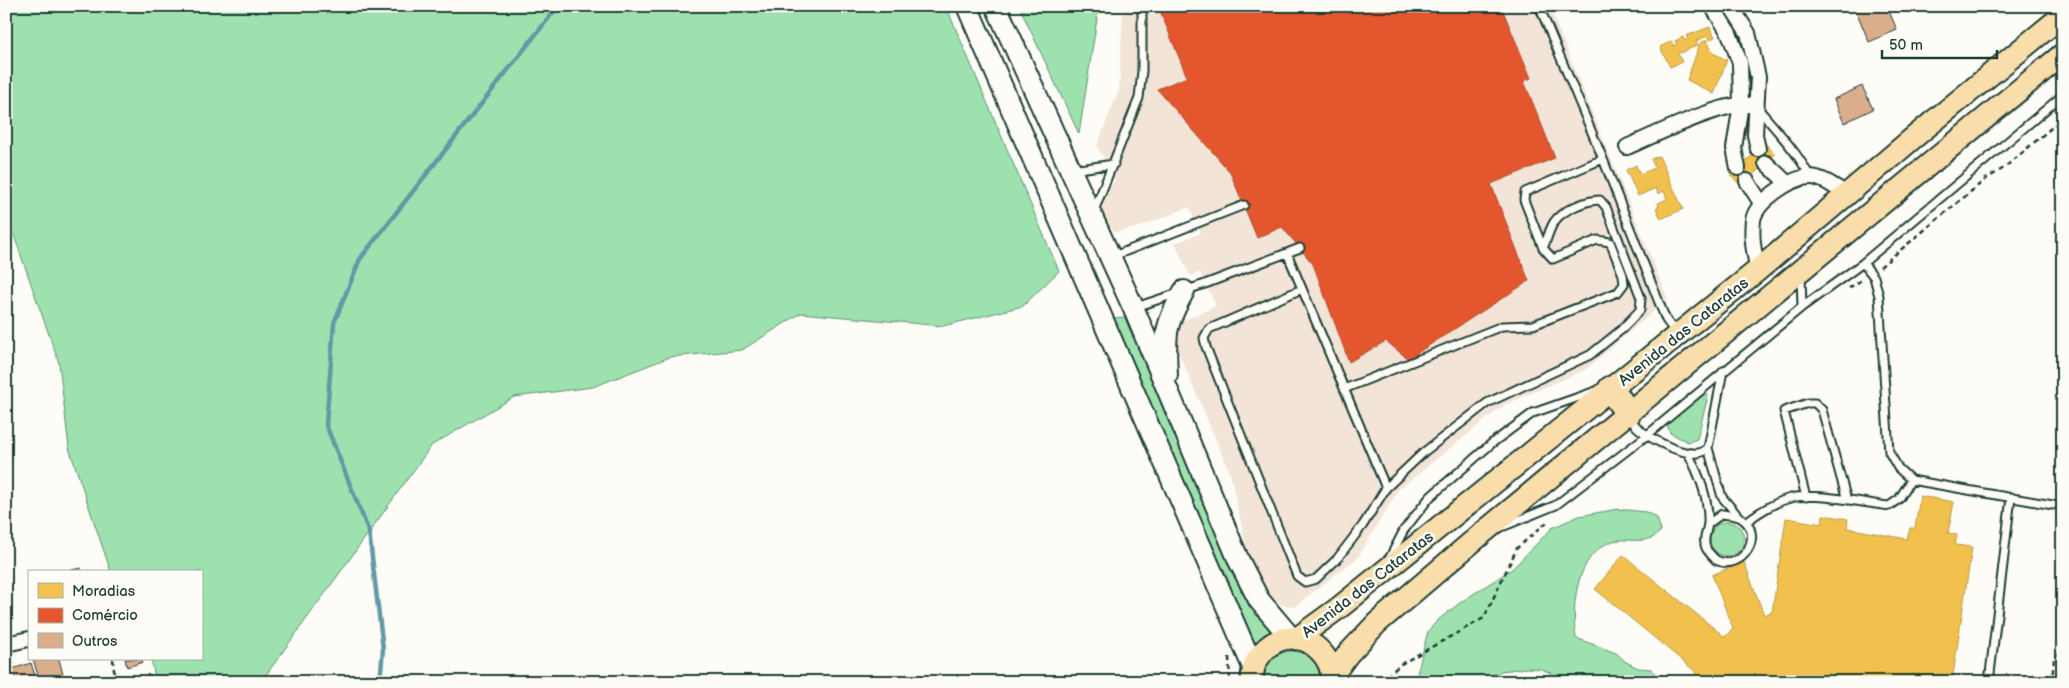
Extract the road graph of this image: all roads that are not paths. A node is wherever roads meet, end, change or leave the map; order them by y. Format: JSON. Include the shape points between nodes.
{"nodes":[{"id":1,"x":967,"y":6,"type":"edge"},
{"id":2,"x":996,"y":6,"type":"edge"},
{"id":3,"x":1142,"y":6,"type":"edge"},
{"id":4,"x":1539,"y":6,"type":"edge"},
{"id":5,"x":1712,"y":6,"type":"edge"},
{"id":6,"x":1731,"y":6,"type":"edge"},
{"id":7,"x":2063,"y":15,"type":"edge"},
{"id":8,"x":2063,"y":54,"type":"edge"},
{"id":9,"x":2063,"y":95,"type":"edge"},
{"id":10,"x":1741,"y":104,"type":"junction"},
{"id":11,"x":1756,"y":106,"type":"junction"},
{"id":12,"x":1627,"y":147,"type":"dead end"},
{"id":13,"x":1758,"y":149,"type":"dead end"},
{"id":14,"x":1603,"y":158,"type":"junction"},
{"id":15,"x":1766,"y":163,"type":"dead end"},
{"id":16,"x":1114,"y":164,"type":"junction"},
{"id":17,"x":1738,"y":168,"type":"dead end"},
{"id":18,"x":1071,"y":170,"type":"junction"},
{"id":19,"x":1810,"y":177,"type":"junction"},
{"id":20,"x":1747,"y":181,"type":"dead end"},
{"id":21,"x":1788,"y":184,"type":"junction"},
{"id":22,"x":1846,"y":195,"type":"junction"},
{"id":23,"x":1761,"y":203,"type":"junction"},
{"id":24,"x":1244,"y":205,"type":"dead end"},
{"id":25,"x":1092,"y":216,"type":"junction"},
{"id":26,"x":1062,"y":225,"type":"junction"},
{"id":27,"x":1300,"y":248,"type":"dead end"},
{"id":28,"x":1544,"y":248,"type":"junction"},
{"id":29,"x":1287,"y":253,"type":"junction"},
{"id":30,"x":1110,"y":257,"type":"junction"},
{"id":31,"x":1863,"y":263,"type":"junction"},
{"id":32,"x":1758,"y":270,"type":"junction"},
{"id":33,"x":1801,"y":271,"type":"junction"},
{"id":34,"x":1302,"y":289,"type":"junction"},
{"id":35,"x":1184,"y":291,"type":"junction"},
{"id":36,"x":1133,"y":307,"type":"junction"},
{"id":37,"x":1802,"y":307,"type":"junction"},
{"id":38,"x":1678,"y":335,"type":"junction"},
{"id":39,"x":1723,"y":371,"type":"junction"},
{"id":40,"x":1344,"y":389,"type":"junction"},
{"id":41,"x":1611,"y":389,"type":"junction"},
{"id":42,"x":1168,"y":392,"type":"junction"},
{"id":43,"x":1628,"y":413,"type":"junction"},
{"id":44,"x":1646,"y":436,"type":"junction"},
{"id":45,"x":1708,"y":448,"type":"junction"},
{"id":46,"x":1688,"y":453,"type":"junction"},
{"id":47,"x":1911,"y":480,"type":"junction"},
{"id":48,"x":1386,"y":488,"type":"junction"},
{"id":49,"x":1806,"y":497,"type":"junction"},
{"id":50,"x":2011,"y":497,"type":"junction"},
{"id":51,"x":1847,"y":500,"type":"junction"},
{"id":52,"x":2053,"y":504,"type":"dead end"},
{"id":53,"x":1739,"y":516,"type":"junction"},
{"id":54,"x":1746,"y":522,"type":"junction"},
{"id":55,"x":1708,"y":524,"type":"junction"},
{"id":56,"x":1479,"y":536,"type":"junction"},
{"id":57,"x":1381,"y":574,"type":"junction"},
{"id":58,"x":28,"y":639,"type":"edge"},
{"id":59,"x":1294,"y":639,"type":"junction"},
{"id":60,"x":6,"y":644,"type":"edge"},
{"id":61,"x":1252,"y":678,"type":"edge"},
{"id":62,"x":1332,"y":679,"type":"edge"},
{"id":63,"x":1989,"y":682,"type":"edge"}],
"edges":[{"from":1,"to":26,"type":"street"},
{"from":2,"to":18,"type":"street"},
{"from":3,"to":16,"type":"lane","via":[[1139,98]]},
{"from":4,"to":14,"type":"lane"},
{"from":5,"to":10,"type":"street","via":[[1729,33],[1740,63]]},
{"from":6,"to":11,"type":"street","via":[[1748,33],[1758,77]]},
{"from":7,"to":22,"type":"main road","name":"Avenida das Cataratas"},
{"from":8,"to":33,"type":"main road","name":"Avenida das Cataratas"},
{"from":9,"to":31,"type":"lane"},
{"from":10,"to":11,"type":"street"},
{"from":10,"to":12,"type":"street","via":[[1723,108]]},
{"from":10,"to":17,"type":"street","via":[[1734,148]]},
{"from":11,"to":13,"type":"street"},
{"from":11,"to":19,"type":"lane"},
{"from":14,"to":28,"type":"lane","via":[[1525,192],[1524,200]]},
{"from":14,"to":38,"type":"lane","via":[[1666,320]]},
{"from":15,"to":21,"type":"street"},
{"from":16,"to":18,"type":"lane"},
{"from":16,"to":25,"type":"lane"},
{"from":18,"to":25,"type":"street"},
{"from":19,"to":21,"type":"street"},
{"from":19,"to":22,"type":"street","via":[[1832,185]]},
{"from":20,"to":23,"type":"street"},
{"from":21,"to":23,"type":"street"},
{"from":22,"to":32,"type":"main road","name":"Avenida das Cataratas"},
{"from":23,"to":32,"type":"street","via":[[1754,218],[1752,242]]},
{"from":24,"to":30,"type":"lane"},
{"from":25,"to":30,"type":"street"},
{"from":26,"to":36,"type":"street","via":[[1104,305],[1113,309]]},
{"from":26,"to":61,"type":"street"},
{"from":27,"to":29,"type":"lane"},
{"from":28,"to":40,"type":"lane","via":[[1553,259],[1598,240],[1610,242],[1624,284],[1618,292],[1533,326],[1502,326]]},
{"from":28,"to":48,"type":"lane","via":[[1554,222],[1562,214],[1600,200],[1606,207],[1641,298],[1640,310],[1590,355],[1487,403],[1424,452]]},
{"from":29,"to":34,"type":"lane"},
{"from":29,"to":35,"type":"lane"},
{"from":30,"to":36,"type":"street"},
{"from":31,"to":37,"type":"lane"},
{"from":31,"to":47,"type":"lane","via":[[1874,277],[1879,296],[1889,452],[1898,468]]},
{"from":32,"to":38,"type":"main road","name":"Avenida das Cataratas"},
{"from":33,"to":37,"type":"lane"},
{"from":33,"to":43,"type":"main road","name":"Avenida das Cataratas"},
{"from":34,"to":40,"type":"lane"},
{"from":34,"to":48,"type":"lane","via":[[1209,329],[1204,338],[1297,576],[1305,582],[1316,579],[1337,559]]},
{"from":35,"to":36,"type":"lane"},
{"from":35,"to":42,"type":"street","via":[[1170,317],[1165,335]]},
{"from":36,"to":42,"type":"street"},
{"from":37,"to":39,"type":"lane"},
{"from":38,"to":41,"type":"main road","name":"Avenida das Cataratas"},
{"from":39,"to":44,"type":"lane"},
{"from":39,"to":45,"type":"lane"},
{"from":40,"to":48,"type":"lane"},
{"from":41,"to":43,"type":"highway"},
{"from":41,"to":57,"type":"main road","name":"Avenida das Cataratas"},
{"from":41,"to":57,"type":"lane","via":[[1533,413],[1491,444],[1430,497],[1404,530]]},
{"from":42,"to":59,"type":"street","via":[[1239,561],[1260,600]]},
{"from":43,"to":44,"type":"lane","via":[[1631,421]]},
{"from":43,"to":56,"type":"main road","name":"Avenida das Cataratas"},
{"from":44,"to":46,"type":"lane"},
{"from":44,"to":56,"type":"lane","via":[[1556,505]]},
{"from":45,"to":46,"type":"lane","via":[[1700,453]]},
{"from":45,"to":53,"type":"lane","via":[[1722,497]]},
{"from":46,"to":55,"type":"lane","via":[[1703,486]]},
{"from":47,"to":50,"type":"lane"},
{"from":47,"to":51,"type":"lane","via":[[1899,499],[1888,506]]},
{"from":49,"to":51,"type":"lane"},
{"from":49,"to":51,"type":"lane","via":[[1784,412],[1815,403],[1822,410]]},
{"from":49,"to":54,"type":"lane","via":[[1792,497],[1763,509]]},
{"from":50,"to":52,"type":"lane"},
{"from":50,"to":63,"type":"lane"},
{"from":53,"to":54,"type":"lane"},
{"from":53,"to":55,"type":"lane","via":[[1722,514]]},
{"from":54,"to":55,"type":"lane","via":[[1750,530],[1750,547],[1746,554],[1732,562],[1717,560],[1706,548],[1704,532]]},
{"from":56,"to":62,"type":"main road","name":"Avenida das Cataratas","via":[[1377,623],[1348,654]]},
{"from":57,"to":59,"type":"main road","name":"Avenida das Cataratas"},
{"from":58,"to":60,"type":"street"},
{"from":59,"to":61,"type":"main road","name":"Avenida das Cataratas","via":[[1281,640],[1264,650]]},
{"from":59,"to":62,"type":"main road","via":[[1319,649],[1326,657]]}]}
